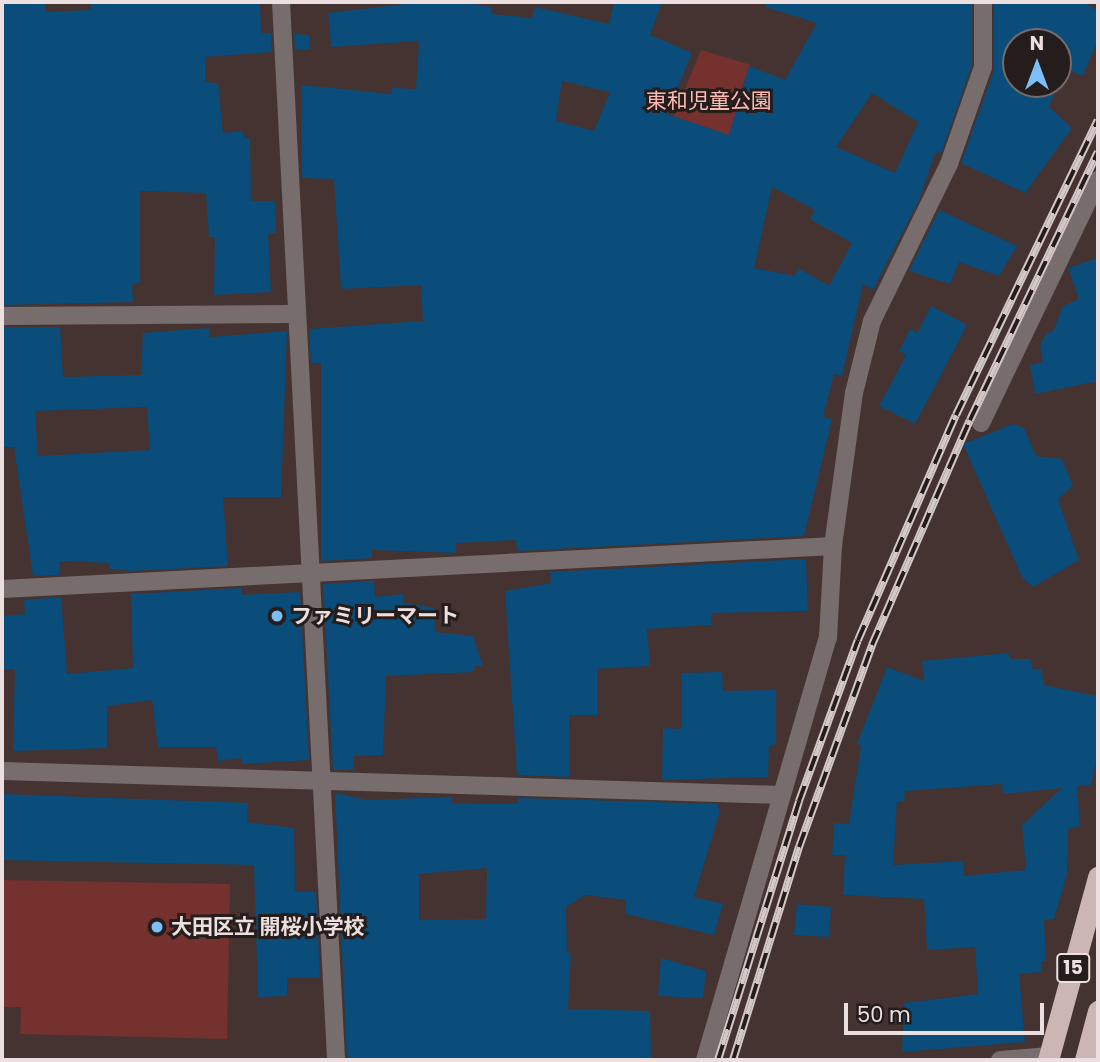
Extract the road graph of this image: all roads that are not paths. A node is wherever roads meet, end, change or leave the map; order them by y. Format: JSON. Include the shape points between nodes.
{"nodes":[{"id":1,"x":281,"y":2,"type":"edge"},
{"id":2,"x":983,"y":2,"type":"edge"},
{"id":3,"x":1098,"y":180,"type":"edge"},
{"id":4,"x":296,"y":314,"type":"junction"},
{"id":5,"x":2,"y":316,"type":"edge"},
{"id":6,"x":981,"y":423,"type":"dead end"},
{"id":7,"x":833,"y":546,"type":"junction"},
{"id":8,"x":311,"y":573,"type":"junction"},
{"id":9,"x":2,"y":589,"type":"edge"},
{"id":10,"x":2,"y":771,"type":"edge"},
{"id":11,"x":322,"y":782,"type":"junction"},
{"id":12,"x":781,"y":795,"type":"junction"},
{"id":13,"x":1098,"y":877,"type":"edge"},
{"id":14,"x":1098,"y":1011,"type":"edge"},
{"id":15,"x":1048,"y":1058,"type":"edge"},
{"id":16,"x":336,"y":1060,"type":"edge"},
{"id":17,"x":705,"y":1060,"type":"edge"},
{"id":18,"x":1000,"y":1060,"type":"edge"},
{"id":19,"x":1085,"y":1060,"type":"edge"}],
"edges":[{"from":1,"to":4,"type":"street"},
{"from":2,"to":7,"type":"street","via":[[983,67],[949,164],[872,321],[854,393]]},
{"from":3,"to":6,"type":"street"},
{"from":4,"to":5,"type":"street"},
{"from":4,"to":8,"type":"street"},
{"from":7,"to":8,"type":"street"},
{"from":7,"to":12,"type":"street","via":[[828,638]]},
{"from":8,"to":9,"type":"street"},
{"from":8,"to":11,"type":"street"},
{"from":10,"to":11,"type":"street"},
{"from":11,"to":12,"type":"street"},
{"from":11,"to":16,"type":"street"},
{"from":12,"to":17,"type":"street"},
{"from":13,"to":15,"type":"highway","number":"15"},
{"from":14,"to":19,"type":"highway","number":"15"},
{"from":15,"to":18,"type":"street"}]}
